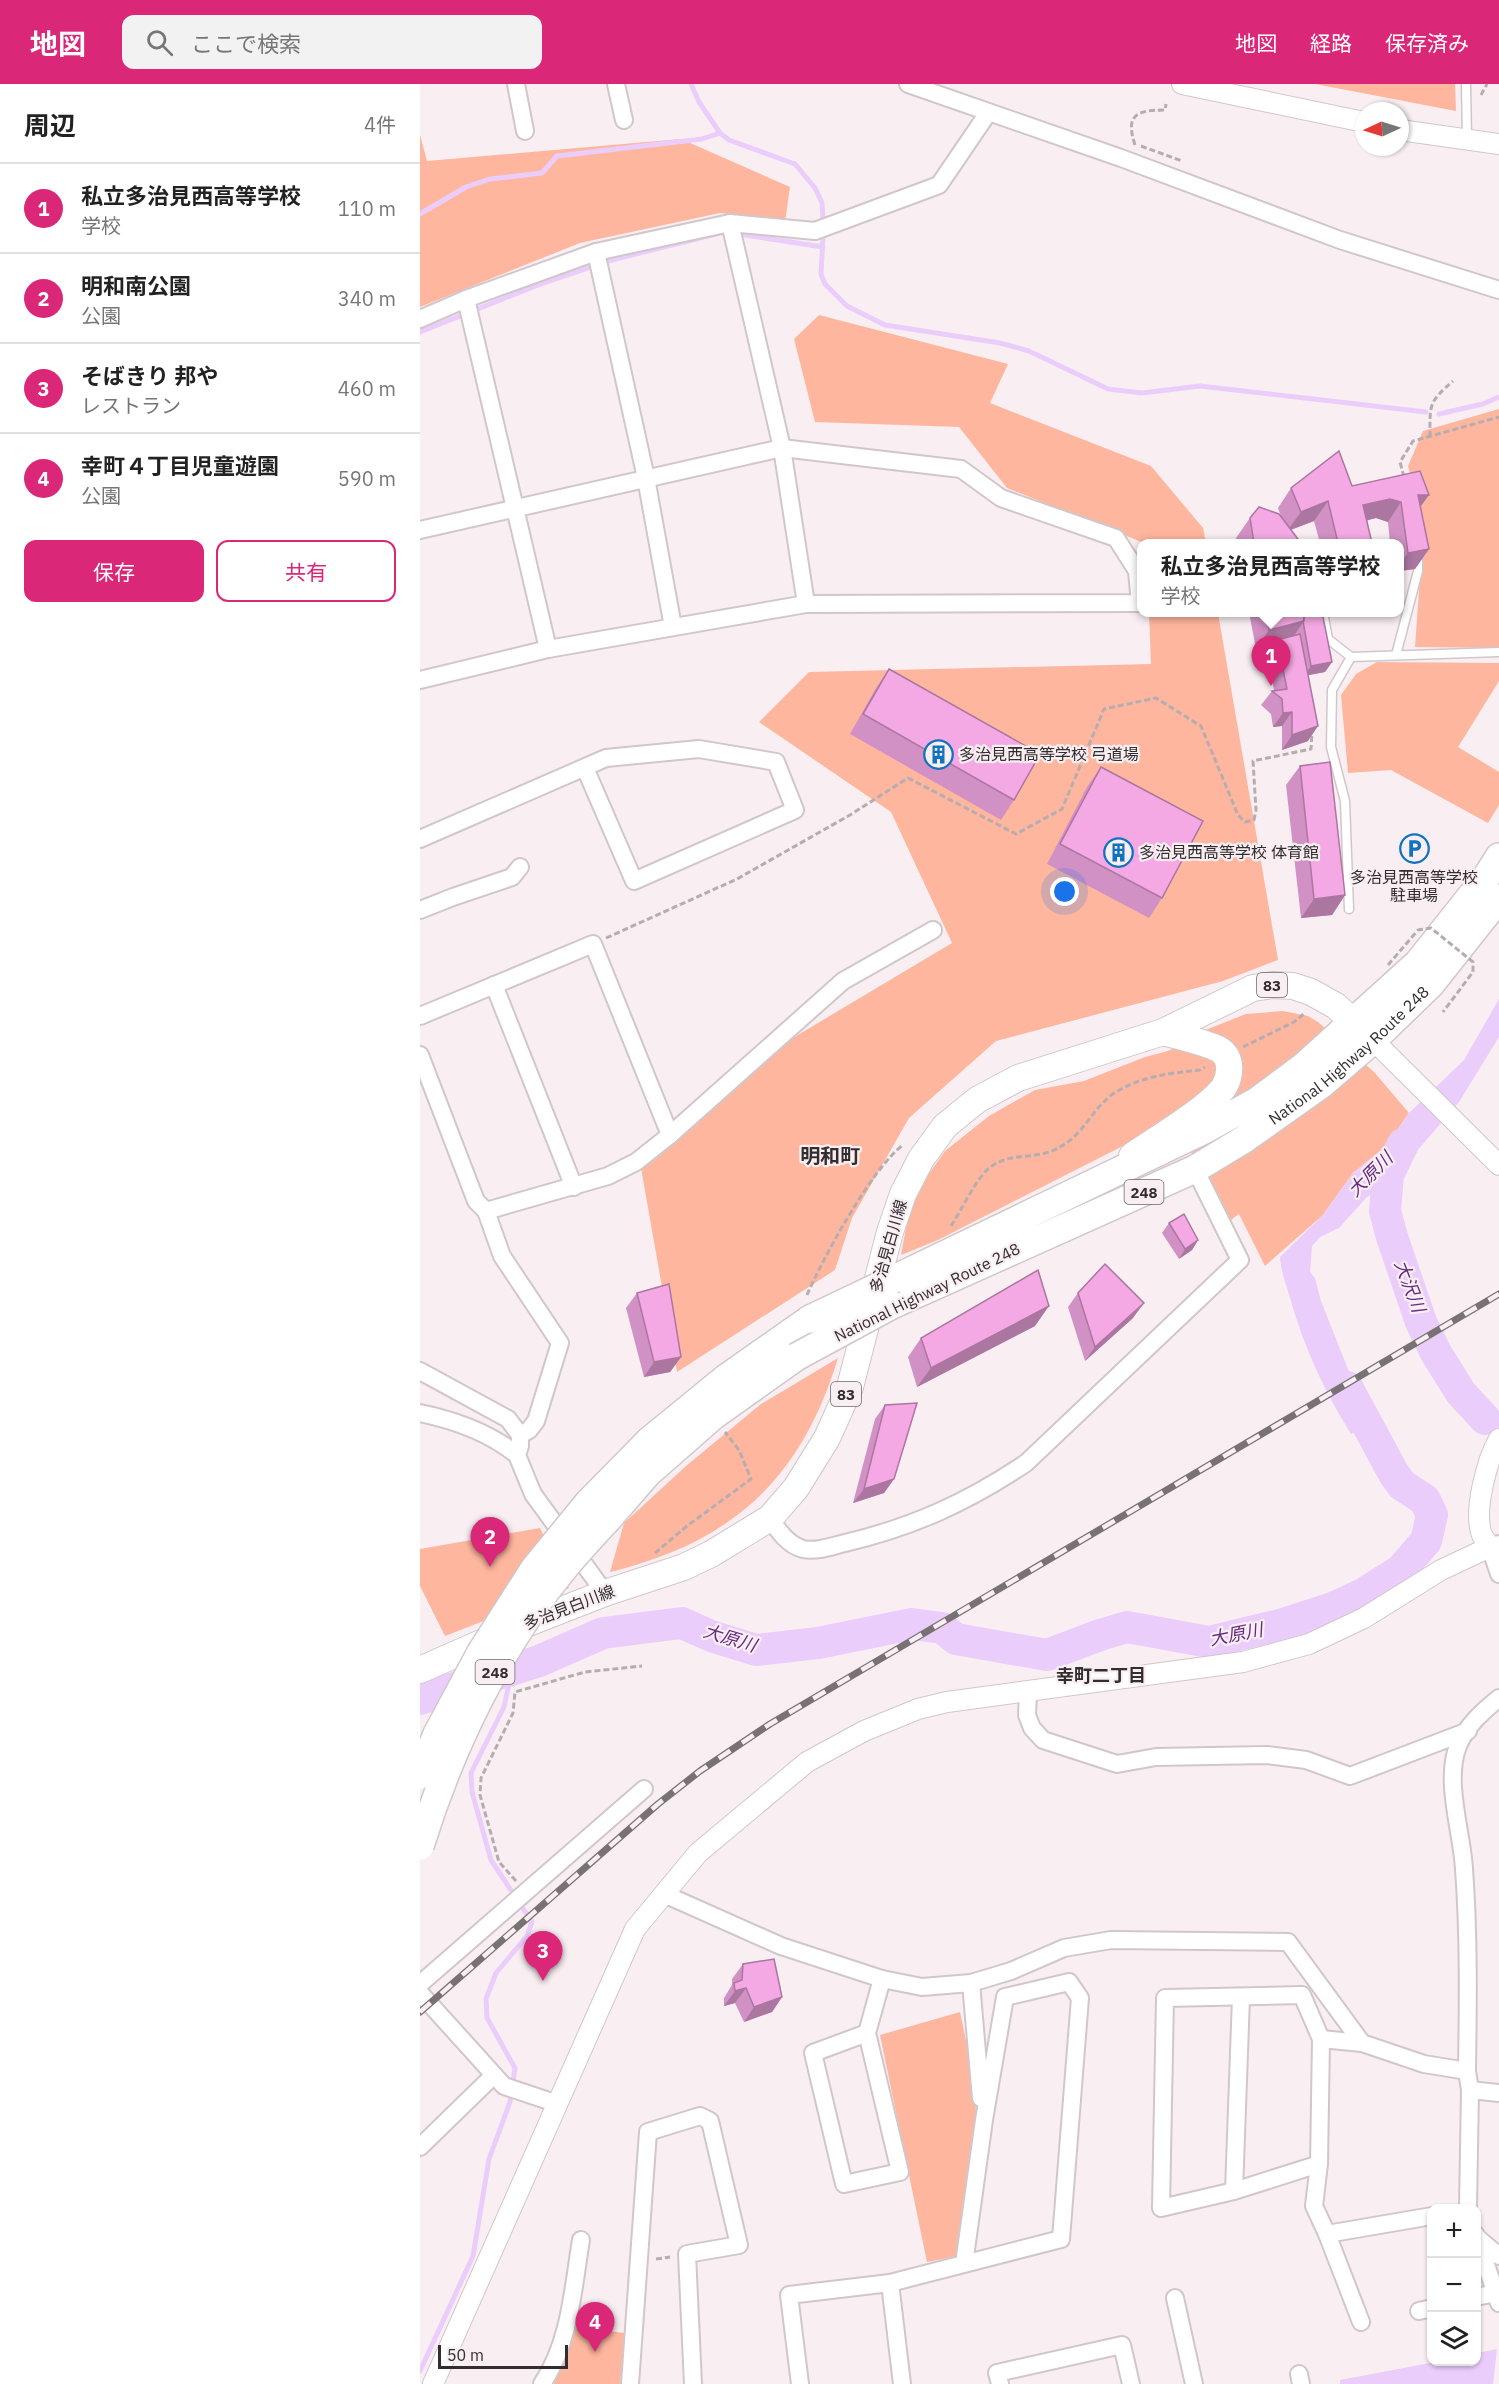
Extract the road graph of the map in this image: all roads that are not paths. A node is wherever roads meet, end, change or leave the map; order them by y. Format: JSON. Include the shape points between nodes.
{"nodes":[{"id":1,"x":516,"y":84,"type":"edge"},
{"id":2,"x":616,"y":84,"type":"edge"},
{"id":3,"x":908,"y":84,"type":"edge"},
{"id":4,"x":1182,"y":84,"type":"edge"},
{"id":5,"x":1466,"y":84,"type":"edge"},
{"id":6,"x":988,"y":113,"type":"junction"},
{"id":7,"x":624,"y":120,"type":"dead end"},
{"id":8,"x":1355,"y":120,"type":"edge"},
{"id":9,"x":525,"y":131,"type":"dead end"},
{"id":10,"x":1409,"y":131,"type":"edge"},
{"id":11,"x":1467,"y":140,"type":"junction"},
{"id":12,"x":1499,"y":144,"type":"edge"},
{"id":13,"x":730,"y":223,"type":"junction"},
{"id":14,"x":596,"y":252,"type":"junction"},
{"id":15,"x":1499,"y":290,"type":"edge"},
{"id":16,"x":466,"y":299,"type":"junction"},
{"id":17,"x":420,"y":319,"type":"edge"},
{"id":18,"x":782,"y":448,"type":"junction"},
{"id":19,"x":646,"y":478,"type":"junction"},
{"id":20,"x":516,"y":509,"type":"junction"},
{"id":21,"x":420,"y":530,"type":"edge"},
{"id":22,"x":1418,"y":548,"type":"edge"},
{"id":23,"x":1137,"y":571,"type":"edge"},
{"id":24,"x":1137,"y":603,"type":"edge"},
{"id":25,"x":806,"y":604,"type":"junction"},
{"id":26,"x":1324,"y":617,"type":"edge"},
{"id":27,"x":673,"y":627,"type":"junction"},
{"id":28,"x":548,"y":649,"type":"junction"},
{"id":29,"x":1499,"y":652,"type":"edge"},
{"id":30,"x":1396,"y":655,"type":"junction"},
{"id":31,"x":1351,"y":657,"type":"junction"},
{"id":32,"x":420,"y":680,"type":"edge"},
{"id":33,"x":585,"y":768,"type":"junction"},
{"id":34,"x":420,"y":839,"type":"edge"},
{"id":35,"x":1499,"y":857,"type":"edge"},
{"id":36,"x":520,"y":867,"type":"dead end"},
{"id":37,"x":1499,"y":898,"type":"edge"},
{"id":38,"x":1349,"y":909,"type":"dead end"},
{"id":39,"x":420,"y":910,"type":"edge"},
{"id":40,"x":933,"y":930,"type":"dead end"},
{"id":41,"x":494,"y":984,"type":"junction"},
{"id":42,"x":420,"y":1016,"type":"edge"},
{"id":43,"x":1354,"y":1020,"type":"junction"},
{"id":44,"x":1163,"y":1032,"type":"junction"},
{"id":45,"x":1373,"y":1040,"type":"junction"},
{"id":46,"x":420,"y":1055,"type":"edge"},
{"id":47,"x":670,"y":1135,"type":"junction"},
{"id":48,"x":1499,"y":1165,"type":"edge"},
{"id":49,"x":1195,"y":1169,"type":"junction"},
{"id":50,"x":1092,"y":1183,"type":"junction"},
{"id":51,"x":574,"y":1187,"type":"junction"},
{"id":52,"x":486,"y":1211,"type":"junction"},
{"id":53,"x":893,"y":1292,"type":"junction"},
{"id":54,"x":420,"y":1371,"type":"edge"},
{"id":55,"x":420,"y":1413,"type":"edge"},
{"id":56,"x":520,"y":1435,"type":"junction"},
{"id":57,"x":1499,"y":1439,"type":"edge"},
{"id":58,"x":518,"y":1455,"type":"junction"},
{"id":59,"x":598,"y":1511,"type":"junction"},
{"id":60,"x":770,"y":1518,"type":"junction"},
{"id":61,"x":1494,"y":1545,"type":"edge"},
{"id":62,"x":1499,"y":1574,"type":"edge"},
{"id":63,"x":605,"y":1593,"type":"junction"},
{"id":64,"x":420,"y":1670,"type":"edge"},
{"id":65,"x":1028,"y":1692,"type":"junction"},
{"id":66,"x":1499,"y":1698,"type":"edge"},
{"id":67,"x":1468,"y":1731,"type":"junction"},
{"id":68,"x":420,"y":1775,"type":"edge"},
{"id":69,"x":644,"y":1789,"type":"dead end"},
{"id":70,"x":420,"y":1846,"type":"edge"},
{"id":71,"x":664,"y":1894,"type":"junction"},
{"id":72,"x":882,"y":1979,"type":"junction"},
{"id":73,"x":971,"y":1983,"type":"junction"},
{"id":74,"x":420,"y":1984,"type":"edge"},
{"id":75,"x":420,"y":1993,"type":"edge"},
{"id":76,"x":1241,"y":1997,"type":"junction"},
{"id":77,"x":867,"y":2033,"type":"junction"},
{"id":78,"x":1321,"y":2039,"type":"junction"},
{"id":79,"x":1362,"y":2043,"type":"junction"},
{"id":80,"x":1467,"y":2071,"type":"junction"},
{"id":81,"x":494,"y":2075,"type":"junction"},
{"id":82,"x":1470,"y":2090,"type":"junction"},
{"id":83,"x":1499,"y":2092,"type":"edge"},
{"id":84,"x":558,"y":2104,"type":"junction"},
{"id":85,"x":984,"y":2120,"type":"junction"},
{"id":86,"x":420,"y":2147,"type":"edge"},
{"id":87,"x":1319,"y":2164,"type":"junction"},
{"id":88,"x":1234,"y":2192,"type":"junction"},
{"id":89,"x":1468,"y":2204,"type":"edge"},
{"id":90,"x":1427,"y":2218,"type":"edge"},
{"id":91,"x":1327,"y":2234,"type":"junction"},
{"id":92,"x":581,"y":2240,"type":"dead end"},
{"id":93,"x":1481,"y":2240,"type":"edge"},
{"id":94,"x":1481,"y":2249,"type":"edge"},
{"id":95,"x":1499,"y":2256,"type":"edge"},
{"id":96,"x":964,"y":2264,"type":"junction"},
{"id":97,"x":890,"y":2283,"type":"junction"},
{"id":98,"x":1481,"y":2297,"type":"edge"},
{"id":99,"x":1175,"y":2298,"type":"dead end"},
{"id":100,"x":1497,"y":2298,"type":"edge"},
{"id":101,"x":1360,"y":2322,"type":"dead end"},
{"id":102,"x":433,"y":2384,"type":"edge"},
{"id":103,"x":542,"y":2384,"type":"edge"},
{"id":104,"x":630,"y":2384,"type":"edge"},
{"id":105,"x":693,"y":2384,"type":"edge"},
{"id":106,"x":800,"y":2384,"type":"edge"},
{"id":107,"x":902,"y":2384,"type":"edge"},
{"id":108,"x":1000,"y":2384,"type":"edge"},
{"id":109,"x":1131,"y":2384,"type":"edge"},
{"id":110,"x":1194,"y":2384,"type":"edge"}],
"edges":[{"from":1,"to":9,"type":"street"},
{"from":2,"to":7,"type":"street"},
{"from":3,"to":6,"type":"street"},
{"from":4,"to":8,"type":"street"},
{"from":5,"to":11,"type":"lane"},
{"from":6,"to":13,"type":"street","via":[[939,185],[815,231]]},
{"from":6,"to":15,"type":"street","via":[[1340,240]]},
{"from":10,"to":11,"type":"street"},
{"from":11,"to":12,"type":"street"},
{"from":13,"to":14,"type":"street"},
{"from":13,"to":18,"type":"street"},
{"from":14,"to":16,"type":"street"},
{"from":14,"to":19,"type":"street"},
{"from":16,"to":17,"type":"street"},
{"from":16,"to":20,"type":"street"},
{"from":18,"to":19,"type":"street"},
{"from":18,"to":23,"type":"street","via":[[961,468],[1001,498],[1116,538]]},
{"from":18,"to":25,"type":"street"},
{"from":19,"to":20,"type":"street"},
{"from":19,"to":27,"type":"street"},
{"from":20,"to":21,"type":"street"},
{"from":20,"to":28,"type":"street"},
{"from":22,"to":30,"type":"lane","via":[[1418,571]]},
{"from":24,"to":25,"type":"street"},
{"from":25,"to":27,"type":"street"},
{"from":26,"to":31,"type":"lane","via":[[1328,639]]},
{"from":27,"to":28,"type":"street"},
{"from":28,"to":32,"type":"street"},
{"from":29,"to":30,"type":"lane"},
{"from":30,"to":31,"type":"lane"},
{"from":31,"to":38,"type":"lane","via":[[1332,690],[1331,747],[1345,801]]},
{"from":33,"to":33,"type":"street","via":[[634,881],[795,810],[776,762],[699,749],[606,758]]},
{"from":33,"to":34,"type":"street"},
{"from":35,"to":43,"type":"highway","name":"National Highway Route 248","number":"248","via":[[1418,963]]},
{"from":36,"to":39,"type":"street","via":[[512,877]]},
{"from":37,"to":45,"type":"highway","name":"National Highway Route 248","number":"248","via":[[1431,984]]},
{"from":40,"to":47,"type":"street","via":[[843,981]]},
{"from":41,"to":42,"type":"street"},
{"from":41,"to":47,"type":"street","via":[[593,944]]},
{"from":41,"to":51,"type":"street"},
{"from":43,"to":44,"type":"main road","name":"多治見白川線","number":"83","via":[[1311,992],[1272,985],[1253,988]]},
{"from":43,"to":45,"type":"main road","name":"多治見白川線","number":"83"},
{"from":43,"to":50,"type":"highway","name":"National Highway Route 248","number":"248","via":[[1304,1066],[1257,1101]]},
{"from":44,"to":50,"type":"main road","via":[[1210,1045],[1226,1055],[1229,1073],[1224,1087],[1204,1106]]},
{"from":44,"to":60,"type":"main road","name":"多治見白川線","number":"83","via":[[1018,1078],[977,1100],[945,1126],[921,1159],[903,1194],[849,1387],[827,1438]]},
{"from":45,"to":48,"type":"street"},
{"from":45,"to":49,"type":"highway","name":"National Highway Route 248","number":"248","via":[[1322,1084]]},
{"from":46,"to":52,"type":"street","via":[[476,1201]]},
{"from":47,"to":51,"type":"street","via":[[636,1162]]},
{"from":49,"to":53,"type":"highway","name":"National Highway Route 248","number":"248"},
{"from":49,"to":60,"type":"street","via":[[1240,1260],[1026,1463],[982,1491],[922,1520],[818,1549],[803,1549],[792,1543]]},
{"from":50,"to":53,"type":"highway","name":"National Highway Route 248","number":"248"},
{"from":51,"to":52,"type":"street"},
{"from":52,"to":56,"type":"street","via":[[502,1256],[560,1343],[536,1421]]},
{"from":53,"to":59,"type":"highway","name":"National Highway Route 248","number":"248","bridge":true,"via":[[713,1416]]},
{"from":53,"to":59,"type":"highway","name":"National Highway Route 248","number":"248","bridge":true,"via":[[807,1311],[650,1440]]},
{"from":54,"to":56,"type":"street","via":[[508,1419]]},
{"from":55,"to":58,"type":"street","via":[[500,1441]]},
{"from":56,"to":58,"type":"street"},
{"from":57,"to":61,"type":"street","via":[[1484,1477],[1480,1509],[1482,1534]]},
{"from":58,"to":63,"type":"street","via":[[533,1494]]},
{"from":59,"to":68,"type":"highway","name":"National Highway Route 248","number":"248","bridge":true,"via":[[534,1569],[481,1652]]},
{"from":59,"to":70,"type":"highway","name":"National Highway Route 248","number":"248","bridge":true,"via":[[477,1701],[437,1792]]},
{"from":60,"to":63,"type":"main road","name":"多治見白川線","number":"83","via":[[684,1567]]},
{"from":61,"to":62,"type":"street"},
{"from":61,"to":65,"type":"street","via":[[1309,1644],[1243,1662]]},
{"from":63,"to":64,"type":"main road","name":"多治見白川線","number":"83"},
{"from":65,"to":67,"type":"street","via":[[1029,1721],[1042,1740],[1117,1764],[1156,1757],[1267,1755],[1306,1760],[1350,1776]]},
{"from":65,"to":71,"type":"street","via":[[918,1709],[807,1761],[698,1853]]},
{"from":66,"to":67,"type":"street","via":[[1478,1715]]},
{"from":67,"to":80,"type":"street","via":[[1458,1746],[1452,1775],[1467,1919]]},
{"from":69,"to":74,"type":"street"},
{"from":71,"to":72,"type":"street","via":[[782,1946]]},
{"from":71,"to":84,"type":"street","via":[[634,1929]]},
{"from":72,"to":73,"type":"street","via":[[922,1987]]},
{"from":72,"to":77,"type":"street"},
{"from":73,"to":79,"type":"street","via":[[1064,1948],[1112,1940],[1288,1942]]},
{"from":73,"to":85,"type":"street"},
{"from":75,"to":81,"type":"street"},
{"from":76,"to":78,"type":"street","via":[[1302,1995]]},
{"from":76,"to":88,"type":"street"},
{"from":76,"to":88,"type":"street","via":[[1165,1998],[1161,2208]]},
{"from":77,"to":77,"type":"street","via":[[813,2053],[844,2184],[900,2172]]},
{"from":78,"to":79,"type":"street"},
{"from":78,"to":87,"type":"street"},
{"from":79,"to":80,"type":"street","via":[[1424,2064]]},
{"from":80,"to":82,"type":"street"},
{"from":81,"to":84,"type":"street","via":[[504,2086]]},
{"from":81,"to":86,"type":"street"},
{"from":82,"to":83,"type":"street"},
{"from":82,"to":89,"type":"street"},
{"from":84,"to":102,"type":"street"},
{"from":85,"to":96,"type":"street"},
{"from":85,"to":96,"type":"street","via":[[1005,1996],[1069,1982],[1080,1998],[1061,2239]]},
{"from":87,"to":88,"type":"street"},
{"from":87,"to":91,"type":"street","via":[[1314,2206]]},
{"from":90,"to":91,"type":"street"},
{"from":91,"to":101,"type":"street"},
{"from":92,"to":103,"type":"street","via":[[567,2324],[555,2366]]},
{"from":93,"to":95,"type":"street"},
{"from":94,"to":100,"type":"street"},
{"from":96,"to":97,"type":"street"},
{"from":97,"to":106,"type":"street","via":[[789,2295]]},
{"from":97,"to":107,"type":"street"},
{"from":98,"to":100,"type":"street"},
{"from":99,"to":110,"type":"street"},
{"from":104,"to":105,"type":"street","via":[[648,2132],[700,2116],[710,2121],[739,2245],[687,2254]]},
{"from":108,"to":109,"type":"street","via":[[997,2373],[1122,2345]]}]}
